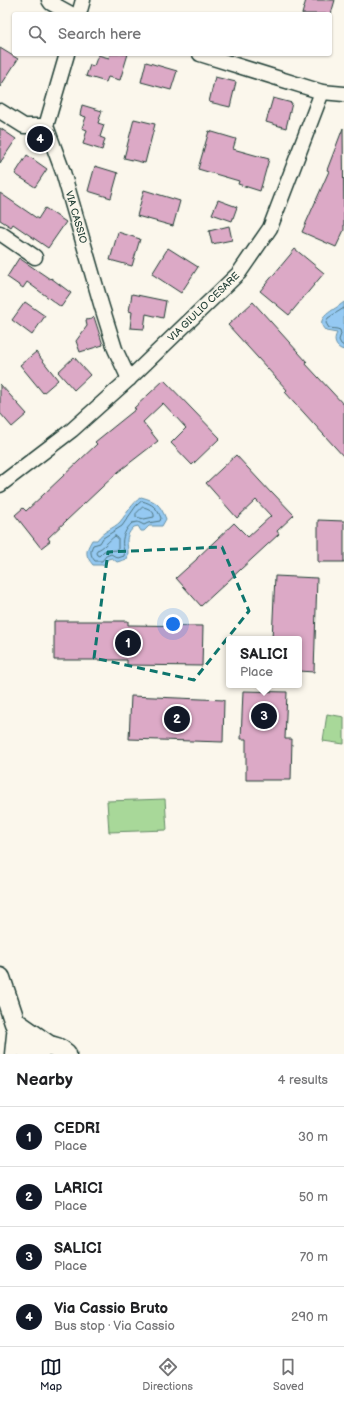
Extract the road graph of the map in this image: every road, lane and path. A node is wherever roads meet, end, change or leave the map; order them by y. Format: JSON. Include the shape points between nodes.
{"nodes":[{"id":1,"x":49,"y":0,"type":"edge"},
{"id":2,"x":83,"y":0,"type":"edge"},
{"id":3,"x":67,"y":12,"type":"edge"},
{"id":4,"x":80,"y":12,"type":"edge"},
{"id":5,"x":66,"y":56,"type":"edge"},
{"id":6,"x":206,"y":56,"type":"edge"},
{"id":7,"x":322,"y":92,"type":"junction"},
{"id":8,"x":344,"y":94,"type":"edge"},
{"id":9,"x":0,"y":110,"type":"edge"},
{"id":10,"x":46,"y":126,"type":"junction"},
{"id":11,"x":0,"y":233,"type":"edge"},
{"id":12,"x":36,"y":257,"type":"dead end"},
{"id":13,"x":129,"y":379,"type":"junction"},
{"id":14,"x":0,"y":485,"type":"edge"},
{"id":15,"x":0,"y":978,"type":"edge"},
{"id":16,"x":15,"y":1023,"type":"junction"},
{"id":17,"x":62,"y":1052,"type":"edge"},
{"id":18,"x":12,"y":1054,"type":"edge"},
{"id":19,"x":29,"y":1054,"type":"edge"}],
"edges":[{"from":1,"to":3,"type":"street"},
{"from":2,"to":4,"type":"street"},
{"from":5,"to":10,"type":"street"},
{"from":6,"to":7,"type":"street"},
{"from":7,"to":8,"type":"street"},
{"from":7,"to":13,"type":"street","name":"VIA GIULIO CESARE","via":[[270,228],[239,274]]},
{"from":9,"to":10,"type":"street","via":[[24,126]]},
{"from":10,"to":13,"type":"street","name":"VIA CASSIO","via":[[63,172],[115,349]]},
{"from":11,"to":12,"type":"street"},
{"from":13,"to":14,"type":"street","name":"VIA GIULIO CESARE","via":[[72,430]]},
{"from":15,"to":16,"type":"main road"},
{"from":16,"to":17,"type":"main road"},
{"from":16,"to":18,"type":"street"},
{"from":16,"to":19,"type":"main road"},
{"from":17,"to":19,"type":"main road","via":[[38,1048]]}]}
